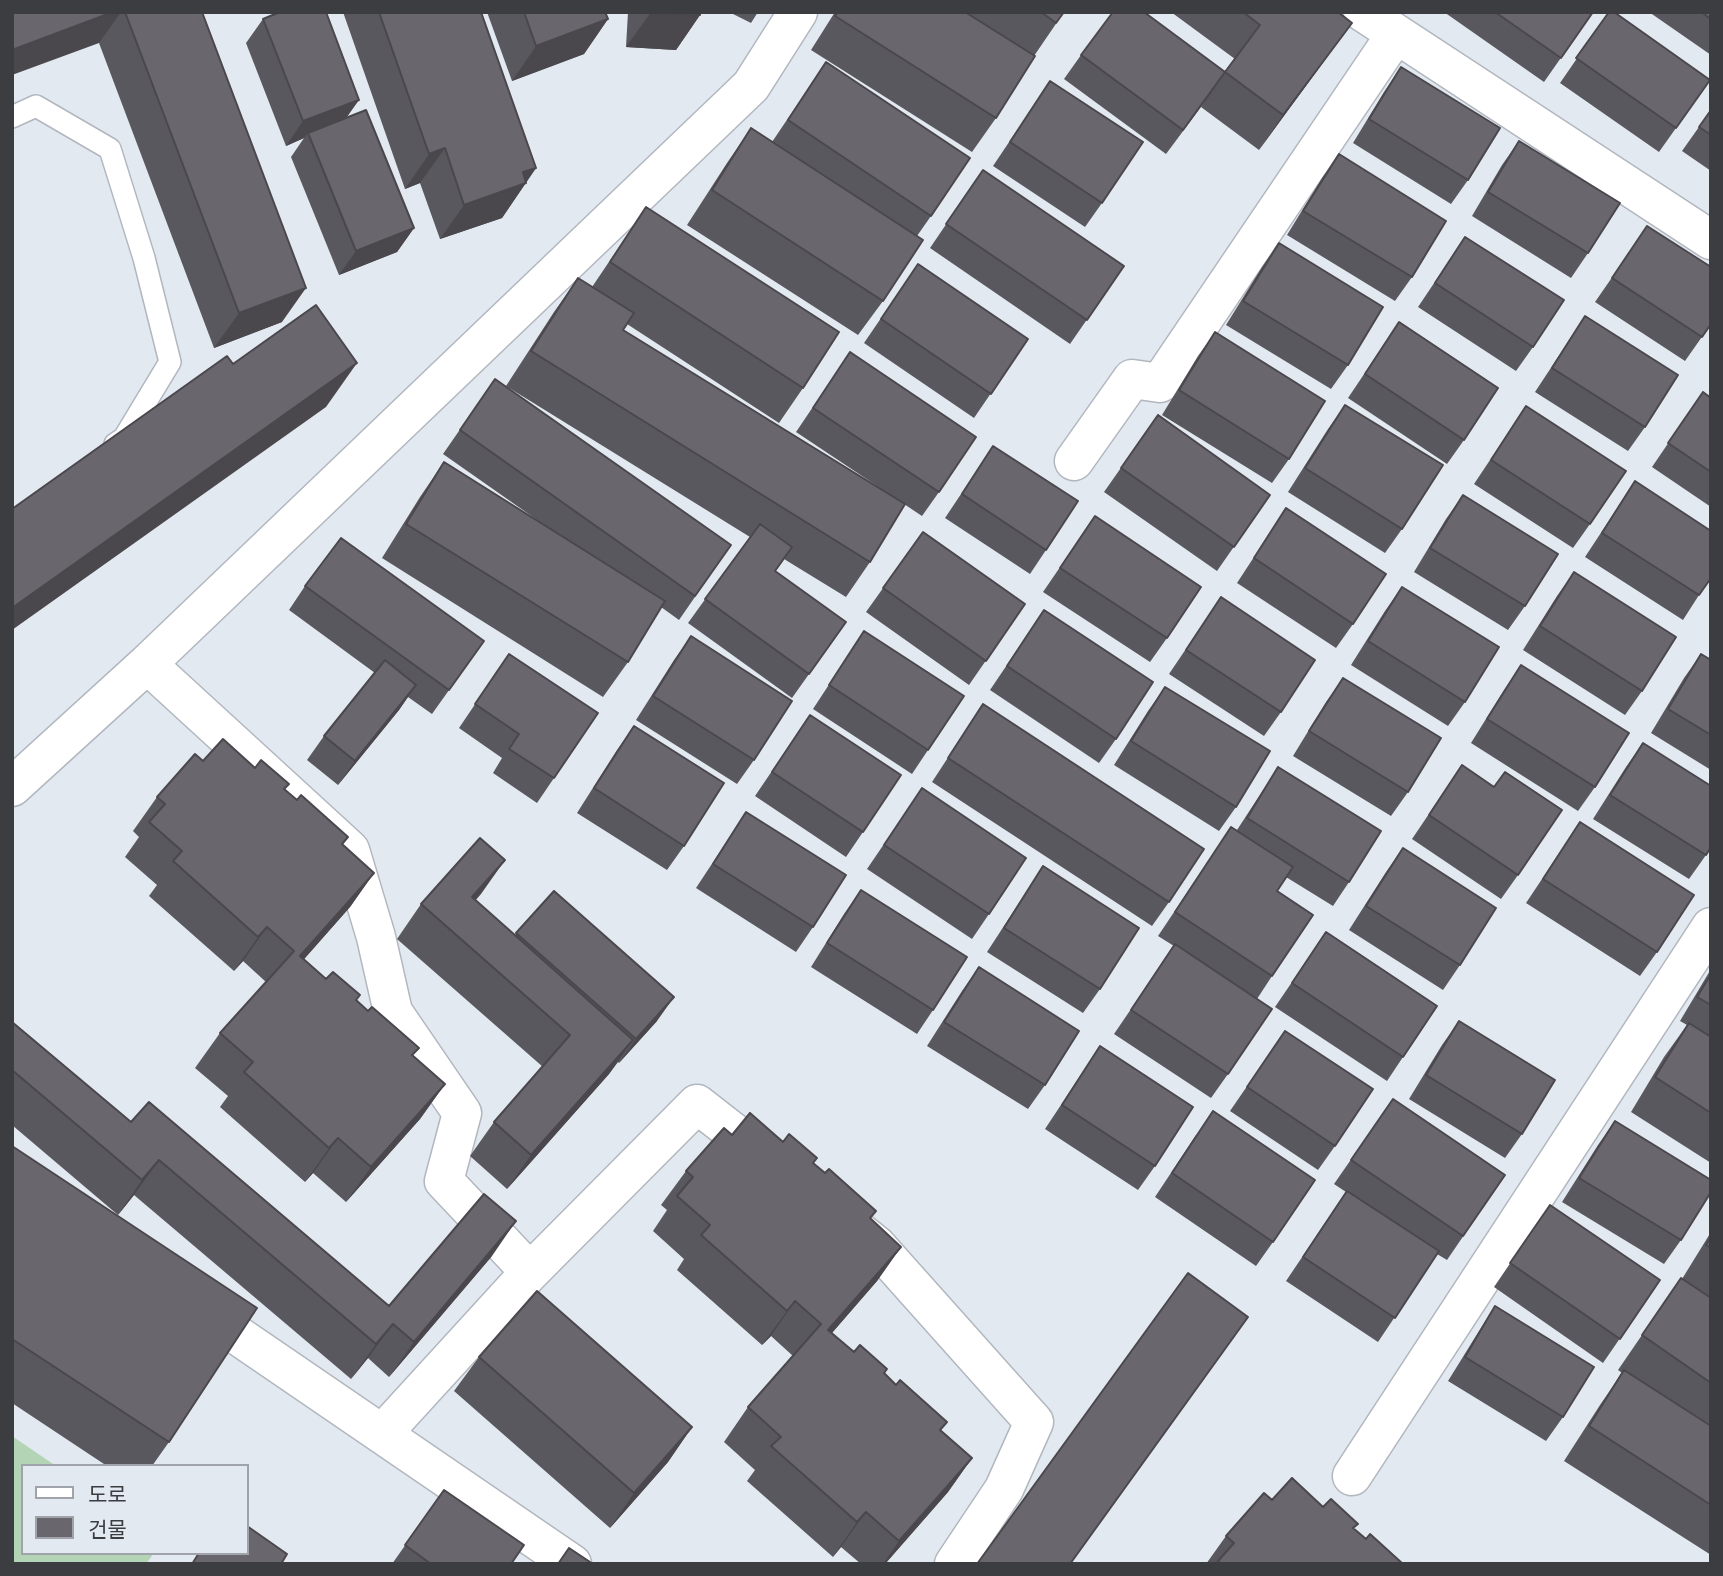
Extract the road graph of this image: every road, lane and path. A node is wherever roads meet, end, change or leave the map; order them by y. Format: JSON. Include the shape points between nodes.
{"nodes":[{"id":1,"x":797,"y":12,"type":"edge"},
{"id":2,"x":1363,"y":12,"type":"edge"},
{"id":3,"x":1396,"y":34,"type":"junction"},
{"id":4,"x":12,"y":117,"type":"edge"},
{"id":5,"x":1711,"y":240,"type":"edge"},
{"id":6,"x":102,"y":453,"type":"edge"},
{"id":7,"x":1074,"y":461,"type":"dead end"},
{"id":8,"x":148,"y":664,"type":"junction"},
{"id":9,"x":12,"y":788,"type":"edge"},
{"id":10,"x":1711,"y":926,"type":"edge"},
{"id":11,"x":530,"y":1272,"type":"junction"},
{"id":12,"x":162,"y":1284,"type":"edge"},
{"id":13,"x":382,"y":1434,"type":"junction"},
{"id":14,"x":1352,"y":1476,"type":"dead end"},
{"id":15,"x":572,"y":1564,"type":"edge"},
{"id":16,"x":954,"y":1564,"type":"edge"}],
"edges":[{"from":1,"to":8,"type":"street","via":[[751,86]]},
{"from":2,"to":3,"type":"street"},
{"from":3,"to":5,"type":"street"},
{"from":3,"to":7,"type":"street","via":[[1160,383],[1132,379]]},
{"from":4,"to":6,"type":"lane","via":[[36,106],[110,149],[144,258],[170,362],[124,438]]},
{"from":8,"to":9,"type":"street"},
{"from":8,"to":11,"type":"street","via":[[350,850],[393,1012],[462,1113],[444,1181]]},
{"from":10,"to":14,"type":"street"},
{"from":11,"to":13,"type":"street"},
{"from":11,"to":16,"type":"street","via":[[697,1104],[876,1245],[1034,1422],[1004,1489]]},
{"from":12,"to":13,"type":"street"},
{"from":13,"to":15,"type":"street"}]}
